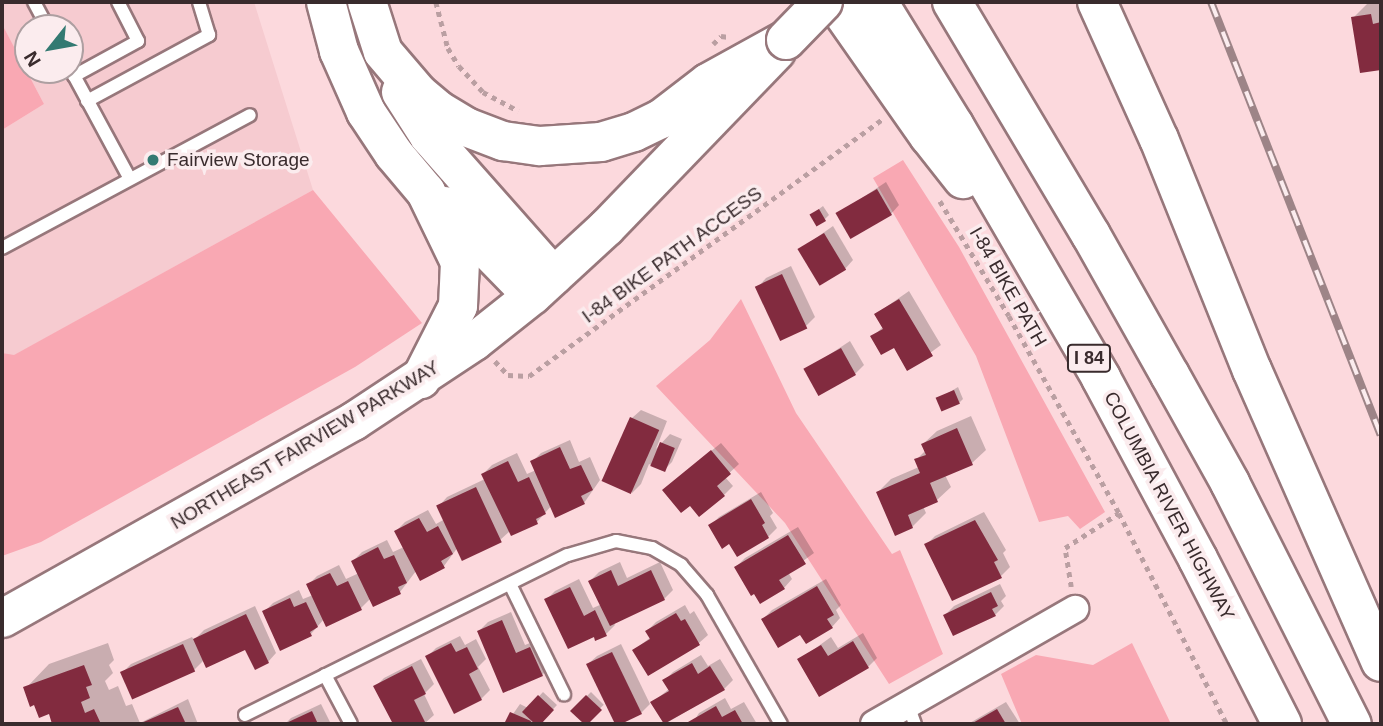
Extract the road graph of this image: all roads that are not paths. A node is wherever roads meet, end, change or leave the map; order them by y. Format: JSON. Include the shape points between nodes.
{"nodes":[{"id":1,"x":118,"y":2,"type":"edge"},
{"id":2,"x":199,"y":2,"type":"edge"},
{"id":3,"x":326,"y":2,"type":"edge"},
{"id":4,"x":367,"y":2,"type":"edge"},
{"id":5,"x":823,"y":2,"type":"edge"},
{"id":6,"x":835,"y":2,"type":"edge"},
{"id":7,"x":878,"y":2,"type":"edge"},
{"id":8,"x":952,"y":2,"type":"edge"},
{"id":9,"x":1097,"y":2,"type":"edge"},
{"id":10,"x":786,"y":40,"type":"junction"},
{"id":11,"x":383,"y":52,"type":"junction"},
{"id":12,"x":84,"y":66,"type":"edge"},
{"id":13,"x":78,"y":84,"type":"edge"},
{"id":14,"x":87,"y":101,"type":"junction"},
{"id":15,"x":250,"y":115,"type":"dead end"},
{"id":16,"x":130,"y":179,"type":"junction"},
{"id":17,"x":426,"y":192,"type":"junction"},
{"id":18,"x":2,"y":248,"type":"edge"},
{"id":19,"x":1046,"y":283,"type":"junction"},
{"id":20,"x":543,"y":285,"type":"junction"},
{"id":21,"x":421,"y":379,"type":"junction"},
{"id":22,"x":510,"y":584,"type":"junction"},
{"id":23,"x":1075,"y":609,"type":"road end"},
{"id":24,"x":2,"y":618,"type":"edge"},
{"id":25,"x":1381,"y":662,"type":"edge"},
{"id":26,"x":325,"y":675,"type":"junction"},
{"id":27,"x":565,"y":694,"type":"dead end"},
{"id":28,"x":246,"y":715,"type":"dead end"},
{"id":29,"x":911,"y":715,"type":"edge"},
{"id":30,"x":351,"y":724,"type":"edge"},
{"id":31,"x":781,"y":724,"type":"edge"},
{"id":32,"x":874,"y":724,"type":"edge"},
{"id":33,"x":1282,"y":724,"type":"edge"},
{"id":34,"x":1352,"y":724,"type":"edge"}],
"edges":[{"from":1,"to":12,"type":"lane","via":[[138,41]]},
{"from":2,"to":14,"type":"lane","via":[[209,35]]},
{"from":3,"to":17,"type":"main road","via":[[339,51],[366,112]]},
{"from":4,"to":11,"type":"main road"},
{"from":5,"to":10,"type":"main road","name":"NORTHEAST FAIRVIEW PARKWAY","bridge":true},
{"from":6,"to":19,"type":"main road","via":[[929,136]]},
{"from":7,"to":19,"type":"main road","name":"COLUMBIA RIVER HIGHWAY","number":"I 84"},
{"from":8,"to":34,"type":"main road","via":[[1197,423]]},
{"from":9,"to":25,"type":"main road"},
{"from":10,"to":11,"type":"main road","via":[[708,83],[661,119],[634,132],[573,146],[503,141],[466,127],[418,93]]},
{"from":10,"to":20,"type":"main road","name":"NORTHEAST FAIRVIEW PARKWAY","via":[[606,227]]},
{"from":11,"to":20,"type":"main road","via":[[408,107]]},
{"from":13,"to":14,"type":"lane"},
{"from":14,"to":16,"type":"lane"},
{"from":15,"to":16,"type":"lane"},
{"from":16,"to":18,"type":"lane"},
{"from":17,"to":20,"type":"main road"},
{"from":17,"to":21,"type":"main road","via":[[453,242],[462,283],[451,323]]},
{"from":19,"to":33,"type":"main road","name":"COLUMBIA RIVER HIGHWAY","number":"I 84","via":[[1153,472]]},
{"from":20,"to":21,"type":"main road","name":"NORTHEAST FAIRVIEW PARKWAY"},
{"from":21,"to":24,"type":"main road","name":"NORTHEAST FAIRVIEW PARKWAY"},
{"from":22,"to":26,"type":"lane"},
{"from":22,"to":27,"type":"lane"},
{"from":22,"to":31,"type":"lane","via":[[568,555],[616,541],[652,548],[681,565],[707,595]]},
{"from":23,"to":29,"type":"street"},
{"from":26,"to":28,"type":"lane"},
{"from":26,"to":30,"type":"lane"},
{"from":29,"to":32,"type":"street"}]}
